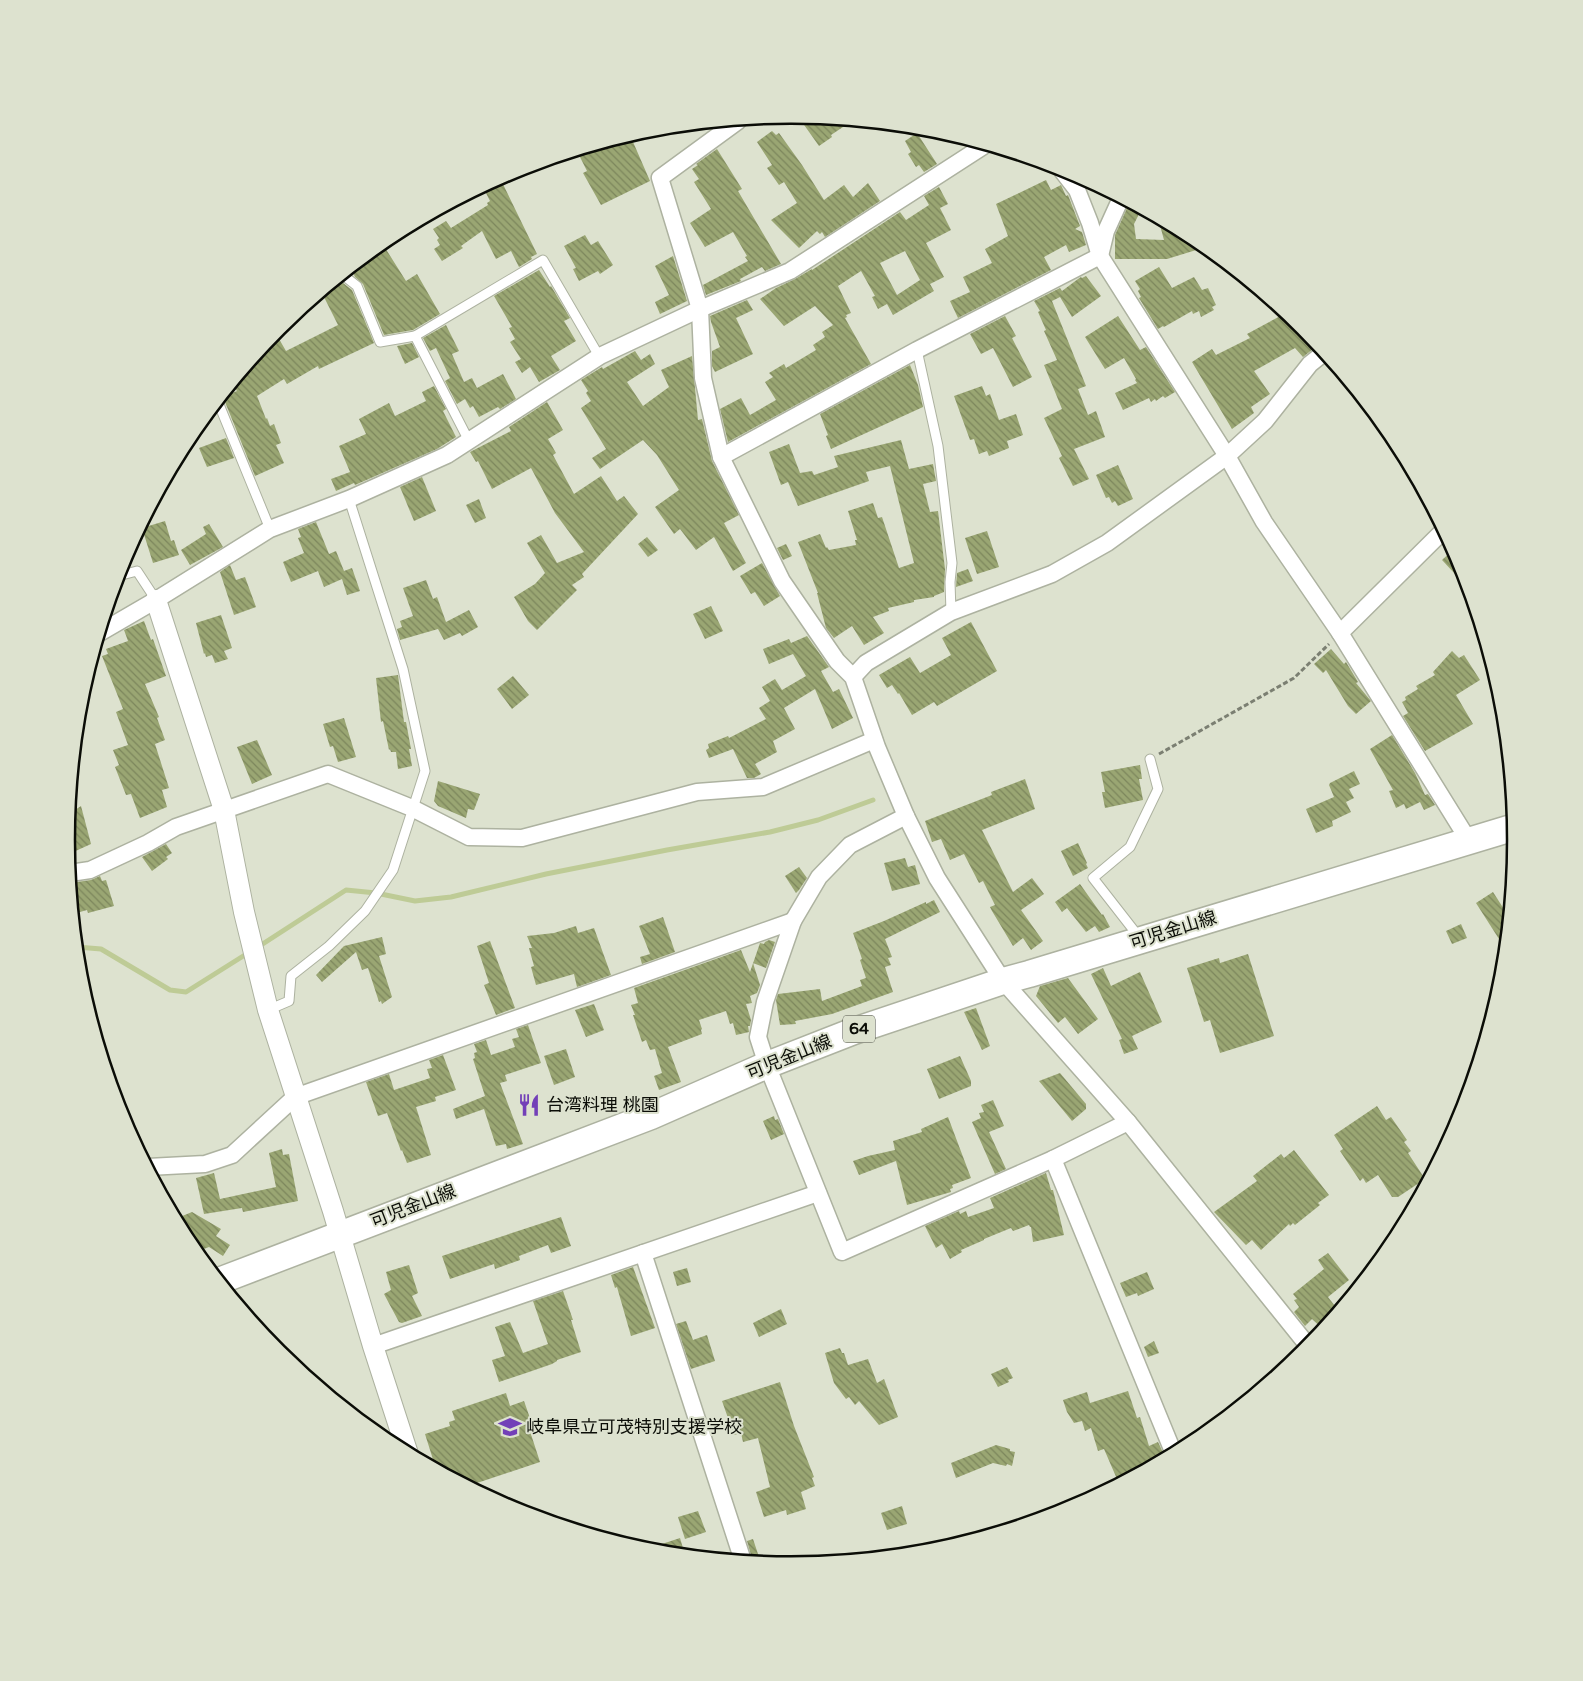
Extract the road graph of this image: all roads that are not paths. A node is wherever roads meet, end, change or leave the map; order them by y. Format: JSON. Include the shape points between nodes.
{"nodes":[{"id":1,"x":728,"y":127,"type":"edge"},
{"id":2,"x":979,"y":149,"type":"edge"},
{"id":3,"x":1070,"y":181,"type":"edge"},
{"id":4,"x":1118,"y":204,"type":"edge"},
{"id":5,"x":1100,"y":256,"type":"junction"},
{"id":6,"x":347,"y":278,"type":"edge"},
{"id":7,"x":700,"y":309,"type":"junction"},
{"id":8,"x":415,"y":336,"type":"junction"},
{"id":9,"x":917,"y":350,"type":"junction"},
{"id":10,"x":599,"y":356,"type":"junction"},
{"id":11,"x":1319,"y":356,"type":"edge"},
{"id":12,"x":220,"y":408,"type":"edge"},
{"id":13,"x":469,"y":441,"type":"junction"},
{"id":14,"x":1227,"y":456,"type":"junction"},
{"id":15,"x":721,"y":457,"type":"junction"},
{"id":16,"x":350,"y":499,"type":"junction"},
{"id":17,"x":270,"y":530,"type":"junction"},
{"id":18,"x":1439,"y":535,"type":"edge"},
{"id":19,"x":127,"y":574,"type":"edge"},
{"id":20,"x":156,"y":600,"type":"junction"},
{"id":21,"x":951,"y":612,"type":"junction"},
{"id":22,"x":107,"y":628,"type":"edge"},
{"id":23,"x":1340,"y":633,"type":"junction"},
{"id":24,"x":853,"y":677,"type":"junction"},
{"id":25,"x":874,"y":740,"type":"junction"},
{"id":26,"x":1150,"y":758,"type":"road end"},
{"id":27,"x":412,"y":808,"type":"junction"},
{"id":28,"x":224,"y":810,"type":"junction"},
{"id":29,"x":906,"y":816,"type":"junction"},
{"id":30,"x":1508,"y":829,"type":"edge"},
{"id":31,"x":1469,"y":842,"type":"junction"},
{"id":32,"x":76,"y":872,"type":"edge"},
{"id":33,"x":793,"y":921,"type":"junction"},
{"id":34,"x":1142,"y":940,"type":"junction"},
{"id":35,"x":1003,"y":980,"type":"junction"},
{"id":36,"x":268,"y":1010,"type":"junction"},
{"id":37,"x":767,"y":1065,"type":"junction"},
{"id":38,"x":295,"y":1097,"type":"junction"},
{"id":39,"x":1128,"y":1122,"type":"junction"},
{"id":40,"x":1053,"y":1159,"type":"junction"},
{"id":41,"x":154,"y":1167,"type":"edge"},
{"id":42,"x":818,"y":1193,"type":"junction"},
{"id":43,"x":340,"y":1234,"type":"junction"},
{"id":44,"x":643,"y":1253,"type":"junction"},
{"id":45,"x":225,"y":1279,"type":"edge"},
{"id":46,"x":1304,"y":1341,"type":"edge"},
{"id":47,"x":373,"y":1346,"type":"junction"},
{"id":48,"x":404,"y":1443,"type":"edge"},
{"id":49,"x":1171,"y":1448,"type":"edge"},
{"id":50,"x":741,"y":1555,"type":"edge"}],
"edges":[{"from":1,"to":7,"type":"street","via":[[660,178]]},
{"from":2,"to":7,"type":"street","via":[[790,271]]},
{"from":3,"to":5,"type":"street","via":[[1077,190]]},
{"from":4,"to":5,"type":"street","via":[[1106,231]]},
{"from":5,"to":9,"type":"street"},
{"from":5,"to":14,"type":"street"},
{"from":6,"to":8,"type":"lane","via":[[357,286],[380,342]]},
{"from":7,"to":10,"type":"street"},
{"from":7,"to":15,"type":"street","via":[[703,378]]},
{"from":8,"to":10,"type":"lane","via":[[543,260]]},
{"from":8,"to":13,"type":"lane"},
{"from":9,"to":15,"type":"street"},
{"from":9,"to":21,"type":"lane","via":[[938,446],[952,563]]},
{"from":10,"to":13,"type":"street"},
{"from":11,"to":14,"type":"street","via":[[1265,421]]},
{"from":12,"to":17,"type":"lane"},
{"from":13,"to":16,"type":"street","via":[[447,455]]},
{"from":14,"to":21,"type":"street","via":[[1107,543],[1052,574]]},
{"from":14,"to":23,"type":"street","via":[[1264,522]]},
{"from":15,"to":24,"type":"street","via":[[782,581],[838,662]]},
{"from":16,"to":17,"type":"street"},
{"from":16,"to":27,"type":"lane","via":[[403,668],[425,771]]},
{"from":17,"to":20,"type":"street"},
{"from":18,"to":23,"type":"street"},
{"from":19,"to":20,"type":"lane","via":[[137,571]]},
{"from":20,"to":22,"type":"street"},
{"from":20,"to":28,"type":"street"},
{"from":21,"to":24,"type":"street","via":[[866,663]]},
{"from":23,"to":31,"type":"street"},
{"from":24,"to":25,"type":"street"},
{"from":25,"to":27,"type":"street","via":[[763,787],[697,792],[522,838],[469,837]]},
{"from":25,"to":29,"type":"street"},
{"from":26,"to":34,"type":"lane","via":[[1158,789],[1130,848],[1092,878]]},
{"from":27,"to":28,"type":"street","via":[[328,774]]},
{"from":27,"to":36,"type":"lane","via":[[392,870],[365,911],[292,976],[289,1000]]},
{"from":28,"to":32,"type":"street","via":[[176,827],[90,870]]},
{"from":28,"to":36,"type":"street"},
{"from":29,"to":33,"type":"street","via":[[850,845],[819,877]]},
{"from":29,"to":35,"type":"street","via":[[937,878]]},
{"from":30,"to":31,"type":"main road","name":"可児金山線","number":"64"},
{"from":31,"to":34,"type":"main road","name":"可児金山線","number":"64"},
{"from":33,"to":37,"type":"street","via":[[765,1002],[758,1037]]},
{"from":33,"to":38,"type":"street"},
{"from":34,"to":35,"type":"main road","name":"可児金山線","number":"64"},
{"from":35,"to":37,"type":"main road","name":"可児金山線","number":"64","via":[[854,1031]]},
{"from":35,"to":39,"type":"street"},
{"from":36,"to":38,"type":"street"},
{"from":37,"to":42,"type":"street"},
{"from":37,"to":43,"type":"main road","name":"可児金山線","number":"64","via":[[651,1116]]},
{"from":38,"to":41,"type":"street","via":[[232,1156],[205,1164]]},
{"from":38,"to":43,"type":"street"},
{"from":39,"to":40,"type":"street"},
{"from":39,"to":46,"type":"street"},
{"from":40,"to":42,"type":"street","via":[[842,1252]]},
{"from":40,"to":49,"type":"street"},
{"from":42,"to":44,"type":"street"},
{"from":43,"to":45,"type":"main road","name":"可児金山線","number":"64"},
{"from":43,"to":47,"type":"street"},
{"from":44,"to":47,"type":"street"},
{"from":44,"to":50,"type":"street"},
{"from":47,"to":48,"type":"street"}]}
